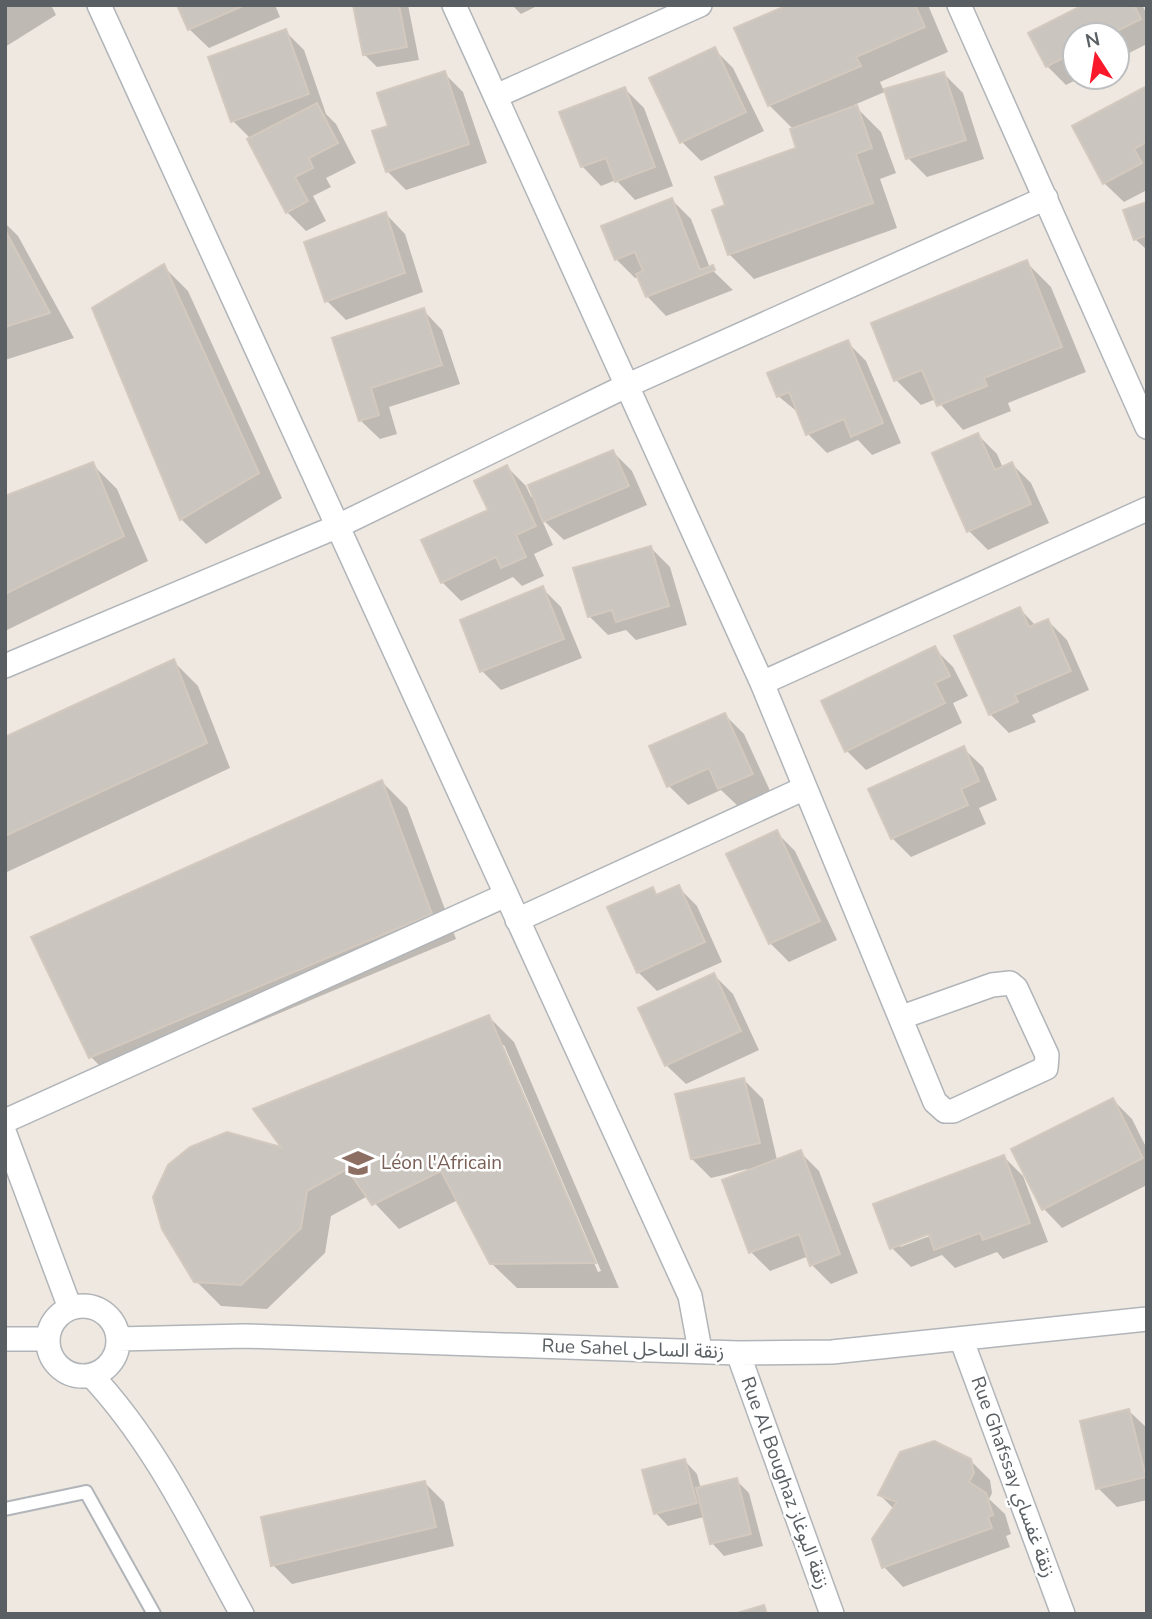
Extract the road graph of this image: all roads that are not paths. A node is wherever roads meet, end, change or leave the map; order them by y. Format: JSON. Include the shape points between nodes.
{"nodes":[{"id":1,"x":99,"y":5,"type":"edge"},
{"id":2,"x":454,"y":5,"type":"edge"},
{"id":3,"x":700,"y":5,"type":"edge"},
{"id":4,"x":959,"y":5,"type":"edge"},
{"id":5,"x":496,"y":96,"type":"junction"},
{"id":6,"x":1046,"y":198,"type":"junction"},
{"id":7,"x":625,"y":386,"type":"junction"},
{"id":8,"x":1147,"y":427,"type":"edge"},
{"id":9,"x":1147,"y":509,"type":"edge"},
{"id":10,"x":336,"y":527,"type":"junction"},
{"id":11,"x":5,"y":667,"type":"edge"},
{"id":12,"x":762,"y":683,"type":"junction"},
{"id":13,"x":805,"y":788,"type":"junction"},
{"id":14,"x":506,"y":895,"type":"junction"},
{"id":15,"x":517,"y":920,"type":"junction"},
{"id":16,"x":902,"y":1017,"type":"junction"},
{"id":17,"x":5,"y":1121,"type":"edge"},
{"id":18,"x":5,"y":1134,"type":"edge"},
{"id":19,"x":70,"y":1308,"type":"junction"},
{"id":20,"x":1147,"y":1319,"type":"edge"},
{"id":21,"x":5,"y":1339,"type":"edge"},
{"id":22,"x":48,"y":1339,"type":"junction"},
{"id":23,"x":118,"y":1339,"type":"junction"},
{"id":24,"x":962,"y":1341,"type":"junction"},
{"id":25,"x":700,"y":1350,"type":"junction"},
{"id":26,"x":738,"y":1353,"type":"junction"},
{"id":27,"x":91,"y":1375,"type":"junction"},
{"id":28,"x":5,"y":1509,"type":"edge"},
{"id":29,"x":154,"y":1614,"type":"edge"},
{"id":30,"x":242,"y":1614,"type":"edge"},
{"id":31,"x":832,"y":1614,"type":"edge"},
{"id":32,"x":1063,"y":1614,"type":"edge"}],
"edges":[{"from":1,"to":10,"type":"street"},
{"from":2,"to":5,"type":"street"},
{"from":3,"to":5,"type":"street"},
{"from":4,"to":6,"type":"street"},
{"from":5,"to":7,"type":"street"},
{"from":6,"to":7,"type":"street"},
{"from":6,"to":8,"type":"street"},
{"from":7,"to":10,"type":"street"},
{"from":7,"to":12,"type":"street"},
{"from":9,"to":12,"type":"street"},
{"from":10,"to":11,"type":"street"},
{"from":10,"to":14,"type":"street"},
{"from":12,"to":13,"type":"street"},
{"from":13,"to":15,"type":"street"},
{"from":13,"to":16,"type":"street"},
{"from":14,"to":15,"type":"street"},
{"from":14,"to":17,"type":"street"},
{"from":15,"to":25,"type":"street","via":[[690,1296]]},
{"from":16,"to":16,"type":"street","via":[[992,985],[1010,984],[1047,1055],[1046,1068],[960,1109],[945,1111],[935,1102]]},
{"from":18,"to":19,"type":"street"},
{"from":19,"to":22,"type":"street","via":[[56,1319]]},
{"from":19,"to":23,"type":"street","via":[[98,1310],[114,1327]]},
{"from":20,"to":24,"type":"street","name":"Rue Sahel زنقة الساحل"},
{"from":21,"to":22,"type":"street"},
{"from":22,"to":27,"type":"street","via":[[60,1368]]},
{"from":23,"to":25,"type":"street","name":"Rue Sahel زنقة الساحل","via":[[244,1336]]},
{"from":23,"to":27,"type":"street","via":[[108,1365]]},
{"from":24,"to":26,"type":"street","name":"Rue Sahel زنقة الساحل","via":[[832,1352]]},
{"from":24,"to":32,"type":"street","name":"Rue Ghafssay زنقة غفساي"},
{"from":25,"to":26,"type":"street","name":"Rue Sahel زنقة الساحل"},
{"from":26,"to":31,"type":"street","name":"Rue Al Boughaz زنقة البوغاز"},
{"from":27,"to":30,"type":"street","via":[[147,1443]]},
{"from":28,"to":29,"type":"lane","via":[[86,1492]]}]}
